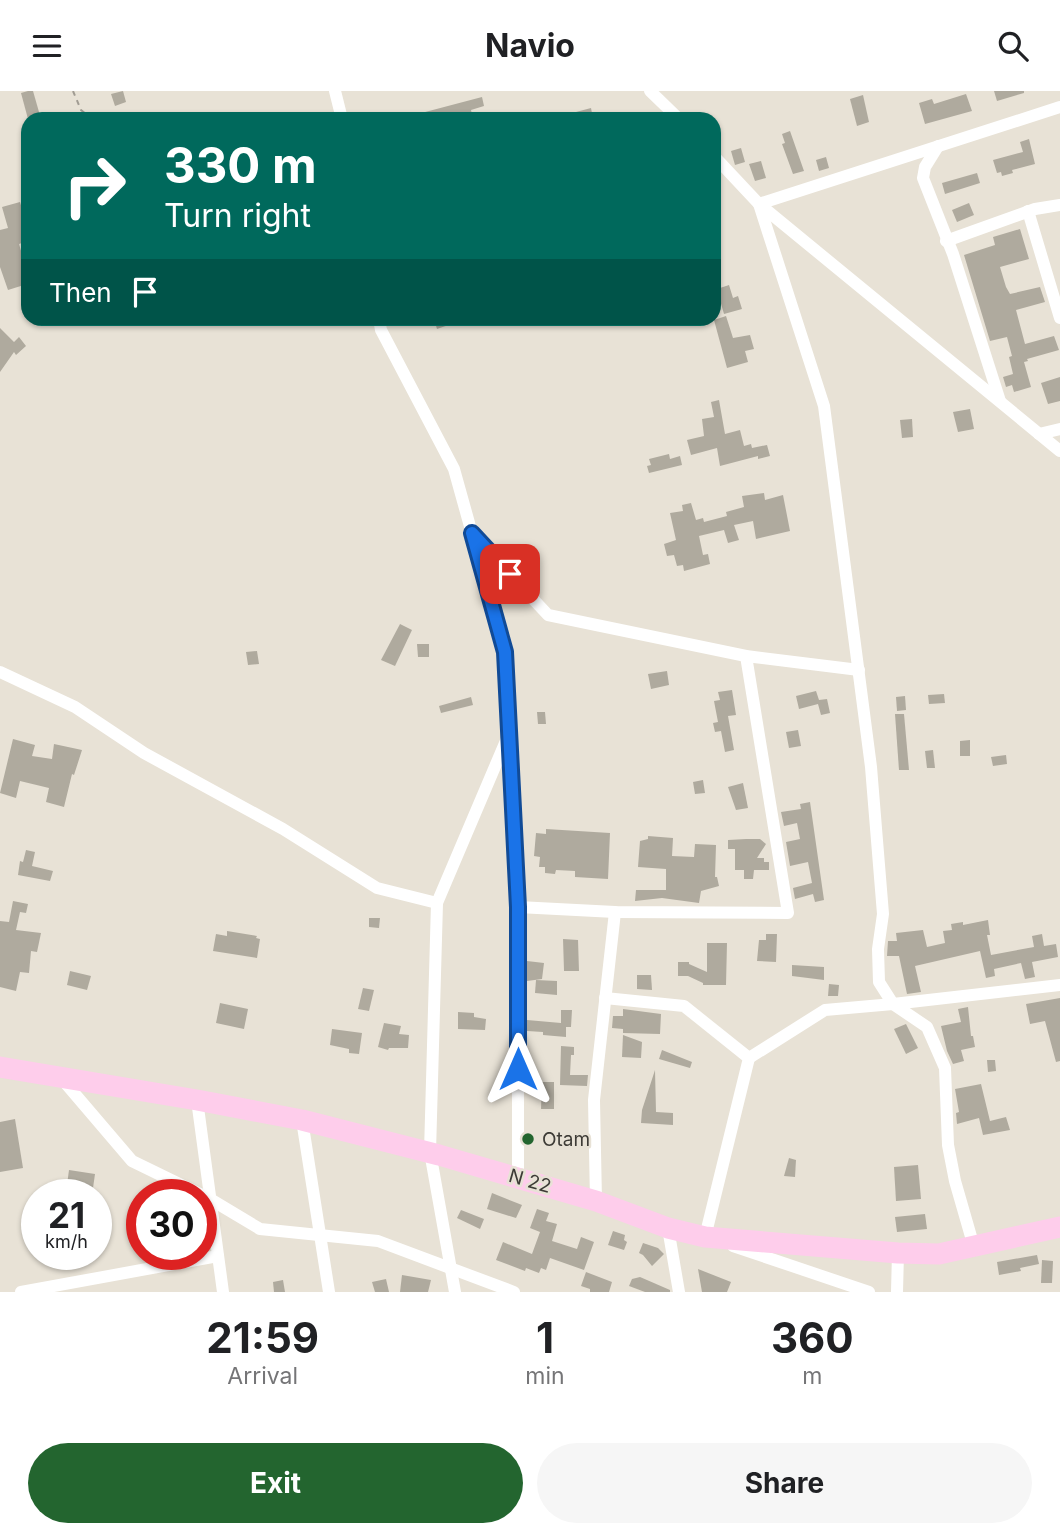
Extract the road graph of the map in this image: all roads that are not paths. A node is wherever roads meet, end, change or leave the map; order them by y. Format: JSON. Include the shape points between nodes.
{"nodes":[{"id":1,"x":334,"y":91,"type":"edge"},
{"id":2,"x":650,"y":91,"type":"edge"},
{"id":3,"x":1060,"y":107,"type":"edge"},
{"id":4,"x":340,"y":112,"type":"edge"},
{"id":5,"x":672,"y":112,"type":"edge"},
{"id":6,"x":938,"y":146,"type":"junction"},
{"id":7,"x":721,"y":163,"type":"edge"},
{"id":8,"x":759,"y":204,"type":"junction"},
{"id":9,"x":1060,"y":205,"type":"edge"},
{"id":10,"x":1028,"y":211,"type":"junction"},
{"id":11,"x":946,"y":241,"type":"junction"},
{"id":12,"x":1060,"y":318,"type":"edge"},
{"id":13,"x":380,"y":326,"type":"edge"},
{"id":14,"x":1001,"y":402,"type":"junction"},
{"id":15,"x":1060,"y":429,"type":"edge"},
{"id":16,"x":1039,"y":434,"type":"junction"},
{"id":17,"x":1060,"y":451,"type":"edge"},
{"id":18,"x":472,"y":533,"type":"junction"},
{"id":19,"x":746,"y":656,"type":"junction"},
{"id":20,"x":859,"y":670,"type":"junction"},
{"id":21,"x":0,"y":672,"type":"edge"},
{"id":22,"x":510,"y":732,"type":"junction"},
{"id":23,"x":437,"y":903,"type":"junction"},
{"id":24,"x":518,"y":907,"type":"junction"},
{"id":25,"x":615,"y":912,"type":"junction"},
{"id":26,"x":1060,"y":985,"type":"edge"},
{"id":27,"x":605,"y":998,"type":"junction"},
{"id":28,"x":893,"y":1005,"type":"junction"},
{"id":29,"x":749,"y":1058,"type":"junction"},
{"id":30,"x":0,"y":1067,"type":"edge"},
{"id":31,"x":62,"y":1079,"type":"junction"},
{"id":32,"x":197,"y":1100,"type":"junction"},
{"id":33,"x":302,"y":1120,"type":"junction"},
{"id":34,"x":430,"y":1152,"type":"junction"},
{"id":35,"x":518,"y":1178,"type":"junction"},
{"id":36,"x":169,"y":1179,"type":"edge"},
{"id":37,"x":207,"y":1179,"type":"edge"},
{"id":38,"x":596,"y":1201,"type":"junction"},
{"id":39,"x":217,"y":1203,"type":"edge"},
{"id":40,"x":1060,"y":1227,"type":"edge"},
{"id":41,"x":668,"y":1228,"type":"junction"},
{"id":42,"x":320,"y":1236,"type":"junction"},
{"id":43,"x":705,"y":1237,"type":"junction"},
{"id":44,"x":974,"y":1247,"type":"junction"},
{"id":45,"x":217,"y":1249,"type":"edge"},
{"id":46,"x":898,"y":1253,"type":"junction"},
{"id":47,"x":218,"y":1256,"type":"junction"},
{"id":48,"x":451,"y":1267,"type":"junction"},
{"id":49,"x":22,"y":1292,"type":"edge"},
{"id":50,"x":223,"y":1292,"type":"edge"},
{"id":51,"x":329,"y":1292,"type":"edge"},
{"id":52,"x":455,"y":1292,"type":"edge"},
{"id":53,"x":514,"y":1292,"type":"edge"},
{"id":54,"x":679,"y":1292,"type":"edge"},
{"id":55,"x":869,"y":1292,"type":"edge"},
{"id":56,"x":897,"y":1292,"type":"edge"}],
"edges":[{"from":1,"to":4,"type":"street"},
{"from":2,"to":5,"type":"street"},
{"from":3,"to":6,"type":"street"},
{"from":6,"to":8,"type":"street"},
{"from":6,"to":11,"type":"street","via":[[923,178]]},
{"from":7,"to":8,"type":"street"},
{"from":8,"to":14,"type":"street"},
{"from":8,"to":20,"type":"street","via":[[824,406]]},
{"from":9,"to":10,"type":"street"},
{"from":10,"to":11,"type":"street"},
{"from":10,"to":12,"type":"street"},
{"from":11,"to":14,"type":"street"},
{"from":13,"to":18,"type":"street","via":[[454,469]]},
{"from":14,"to":16,"type":"street"},
{"from":15,"to":16,"type":"street"},
{"from":16,"to":17,"type":"street"},
{"from":18,"to":19,"type":"street","via":[[548,615]]},
{"from":18,"to":22,"type":"street","via":[[505,652]]},
{"from":19,"to":20,"type":"street"},
{"from":19,"to":25,"type":"street","via":[[788,913]]},
{"from":20,"to":28,"type":"street","via":[[883,914],[879,982]]},
{"from":21,"to":23,"type":"street","via":[[75,708],[144,754],[283,829],[377,888]]},
{"from":22,"to":23,"type":"street"},
{"from":22,"to":24,"type":"street"},
{"from":23,"to":34,"type":"street"},
{"from":24,"to":25,"type":"street"},
{"from":24,"to":35,"type":"street"},
{"from":25,"to":27,"type":"street"},
{"from":26,"to":28,"type":"street"},
{"from":27,"to":29,"type":"street","via":[[684,1006]]},
{"from":27,"to":38,"type":"street","via":[[594,1100]]},
{"from":28,"to":29,"type":"street","via":[[825,1010]]},
{"from":28,"to":44,"type":"street","via":[[927,1027],[945,1068],[948,1145]]},
{"from":29,"to":43,"type":"street"},
{"from":30,"to":31,"type":"main road","name":"N 22","number":"N 22"},
{"from":31,"to":32,"type":"main road","name":"N 22","number":"N 22"},
{"from":31,"to":36,"type":"street","via":[[132,1161]]},
{"from":32,"to":33,"type":"main road","name":"N 22","number":"N 22"},
{"from":32,"to":37,"type":"street"},
{"from":33,"to":34,"type":"main road","name":"N 22","number":"N 22"},
{"from":33,"to":42,"type":"street"},
{"from":34,"to":35,"type":"main road","name":"N 22","number":"N 22"},
{"from":34,"to":48,"type":"street"},
{"from":35,"to":38,"type":"main road","name":"N 22","number":"N 22"},
{"from":38,"to":41,"type":"main road","name":"N 22","number":"N 22"},
{"from":39,"to":42,"type":"street","via":[[260,1229]]},
{"from":40,"to":44,"type":"main road","name":"N 22","number":"N 22"},
{"from":41,"to":43,"type":"main road","name":"N 22","number":"N 22"},
{"from":41,"to":54,"type":"street"},
{"from":42,"to":48,"type":"street","via":[[378,1241]]},
{"from":42,"to":51,"type":"street"},
{"from":43,"to":46,"type":"main road","name":"N 22","number":"N 22"},
{"from":43,"to":55,"type":"street"},
{"from":44,"to":46,"type":"main road","name":"N 22","number":"N 22","via":[[939,1254]]},
{"from":45,"to":47,"type":"street"},
{"from":46,"to":56,"type":"street"},
{"from":47,"to":49,"type":"street"},
{"from":47,"to":50,"type":"street"},
{"from":48,"to":52,"type":"street"},
{"from":48,"to":53,"type":"street"}]}
